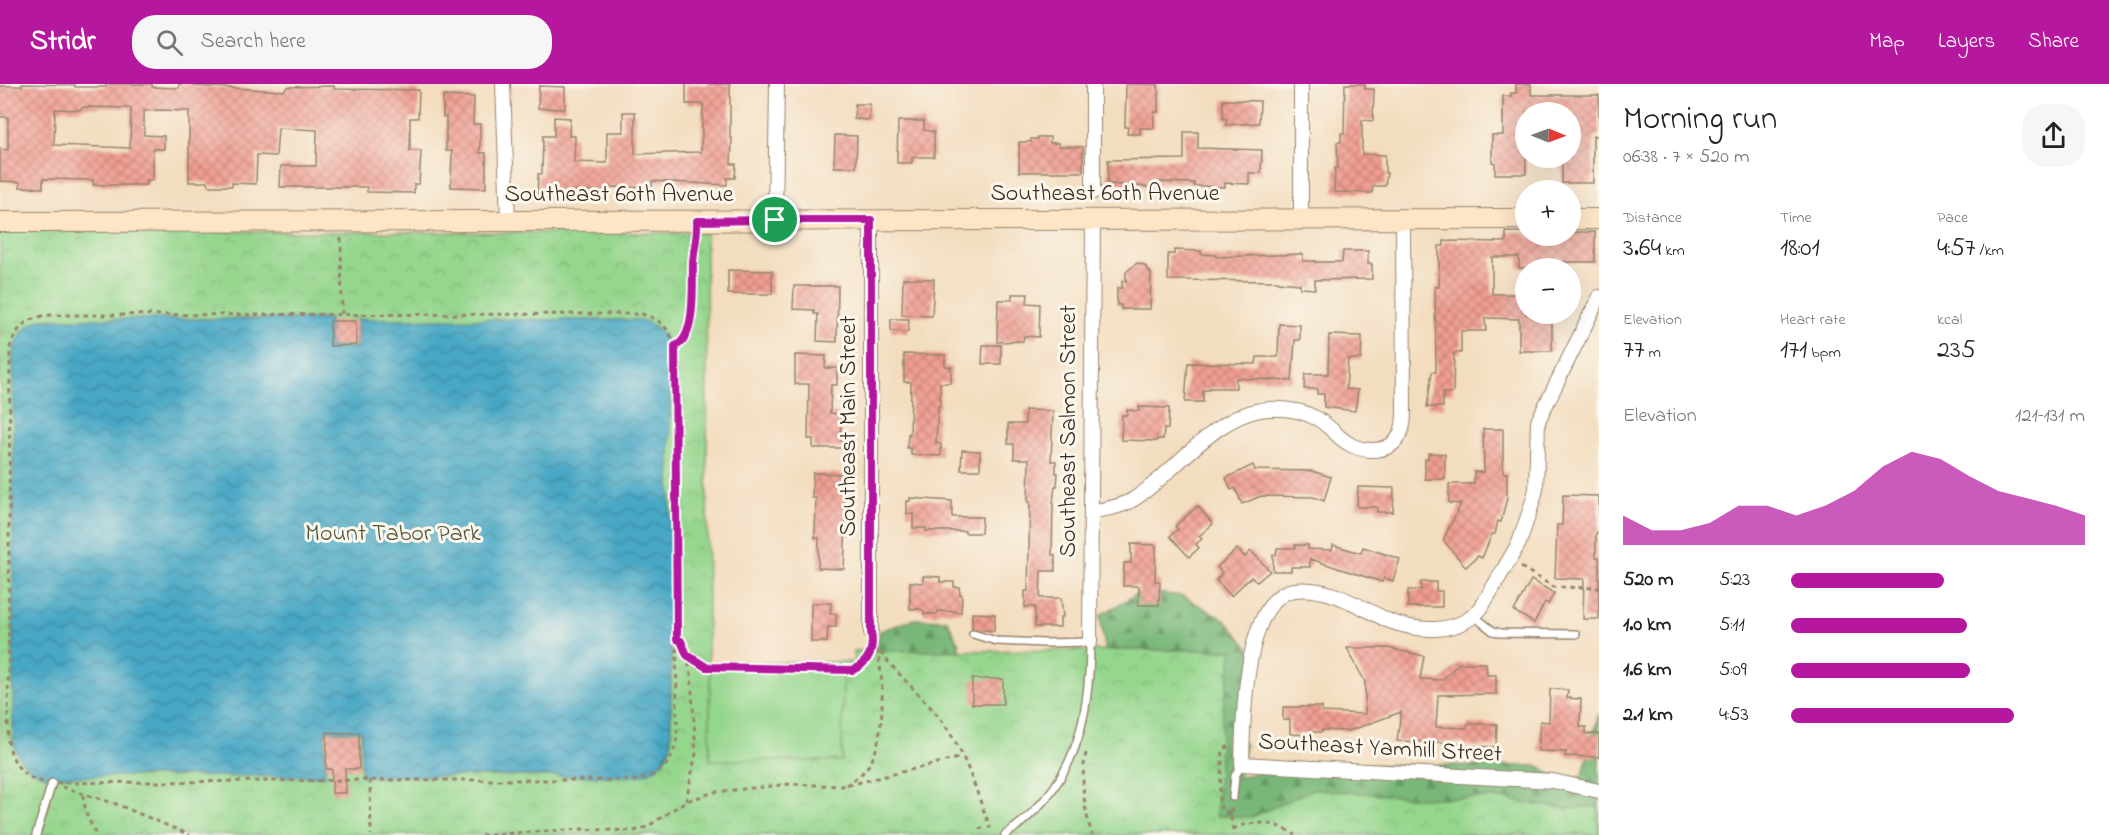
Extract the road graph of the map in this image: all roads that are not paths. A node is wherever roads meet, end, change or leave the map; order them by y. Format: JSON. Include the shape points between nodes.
{"nodes":[{"id":1,"x":503,"y":84,"type":"edge"},
{"id":2,"x":777,"y":84,"type":"edge"},
{"id":3,"x":1093,"y":84,"type":"edge"},
{"id":4,"x":1301,"y":84,"type":"edge"},
{"id":5,"x":1093,"y":192,"type":"dead end"},
{"id":6,"x":1301,"y":219,"type":"junction"},
{"id":7,"x":1515,"y":219,"type":"edge"},
{"id":8,"x":1581,"y":219,"type":"edge"},
{"id":9,"x":1599,"y":219,"type":"edge"},
{"id":10,"x":775,"y":220,"type":"junction"},
{"id":11,"x":871,"y":220,"type":"junction"},
{"id":12,"x":1093,"y":220,"type":"junction"},
{"id":13,"x":1403,"y":220,"type":"junction"},
{"id":14,"x":508,"y":221,"type":"junction"},
{"id":15,"x":0,"y":222,"type":"edge"},
{"id":16,"x":1599,"y":297,"type":"edge"},
{"id":17,"x":1091,"y":512,"type":"junction"},
{"id":18,"x":1474,"y":616,"type":"junction"},
{"id":19,"x":973,"y":634,"type":"dead end"},
{"id":20,"x":1576,"y":634,"type":"dead end"},
{"id":21,"x":872,"y":638,"type":"road end"},
{"id":22,"x":1090,"y":642,"type":"junction"},
{"id":23,"x":1242,"y":764,"type":"junction"},
{"id":24,"x":52,"y":783,"type":"road end"},
{"id":25,"x":1599,"y":791,"type":"edge"},
{"id":26,"x":1233,"y":797,"type":"road end"},
{"id":27,"x":36,"y":835,"type":"edge"},
{"id":28,"x":1005,"y":835,"type":"edge"}],
"edges":[{"from":1,"to":14,"type":"street"},
{"from":2,"to":10,"type":"street"},
{"from":3,"to":5,"type":"street"},
{"from":4,"to":6,"type":"street"},
{"from":6,"to":12,"type":"main road","name":"Southeast 60th Avenue"},
{"from":6,"to":13,"type":"main road","name":"Southeast 60th Avenue"},
{"from":7,"to":13,"type":"main road","name":"Southeast 60th Avenue"},
{"from":8,"to":9,"type":"main road"},
{"from":10,"to":11,"type":"main road","name":"Southeast 60th Avenue"},
{"from":10,"to":14,"type":"main road","name":"Southeast 60th Avenue"},
{"from":11,"to":12,"type":"main road","name":"Southeast 60th Avenue"},
{"from":11,"to":21,"type":"street","name":"Southeast Main Street"},
{"from":12,"to":17,"type":"street","name":"Southeast Salmon Street"},
{"from":13,"to":17,"type":"street","via":[[1404,410],[1401,434],[1396,441],[1377,450],[1359,449],[1307,414],[1268,409],[1243,415],[1218,429],[1134,500]]},
{"from":14,"to":15,"type":"main road","name":"Southeast 60th Avenue"},
{"from":16,"to":18,"type":"street","via":[[1539,421],[1536,489],[1520,543]]},
{"from":17,"to":22,"type":"street","name":"Southeast Salmon Street"},
{"from":18,"to":20,"type":"lane","via":[[1501,633]]},
{"from":18,"to":23,"type":"street","name":"Southeast Yamhill Street","via":[[1447,628],[1413,628],[1327,592],[1296,590],[1281,595],[1268,608],[1253,643]]},
{"from":19,"to":22,"type":"lane","via":[[996,641]]},
{"from":22,"to":28,"type":"lane","via":[[1087,703],[1072,758],[1054,788]]},
{"from":23,"to":25,"type":"street","name":"Southeast Yamhill Street","via":[[1553,780]]},
{"from":23,"to":26,"type":"lane"},
{"from":24,"to":27,"type":"lane"}]}
